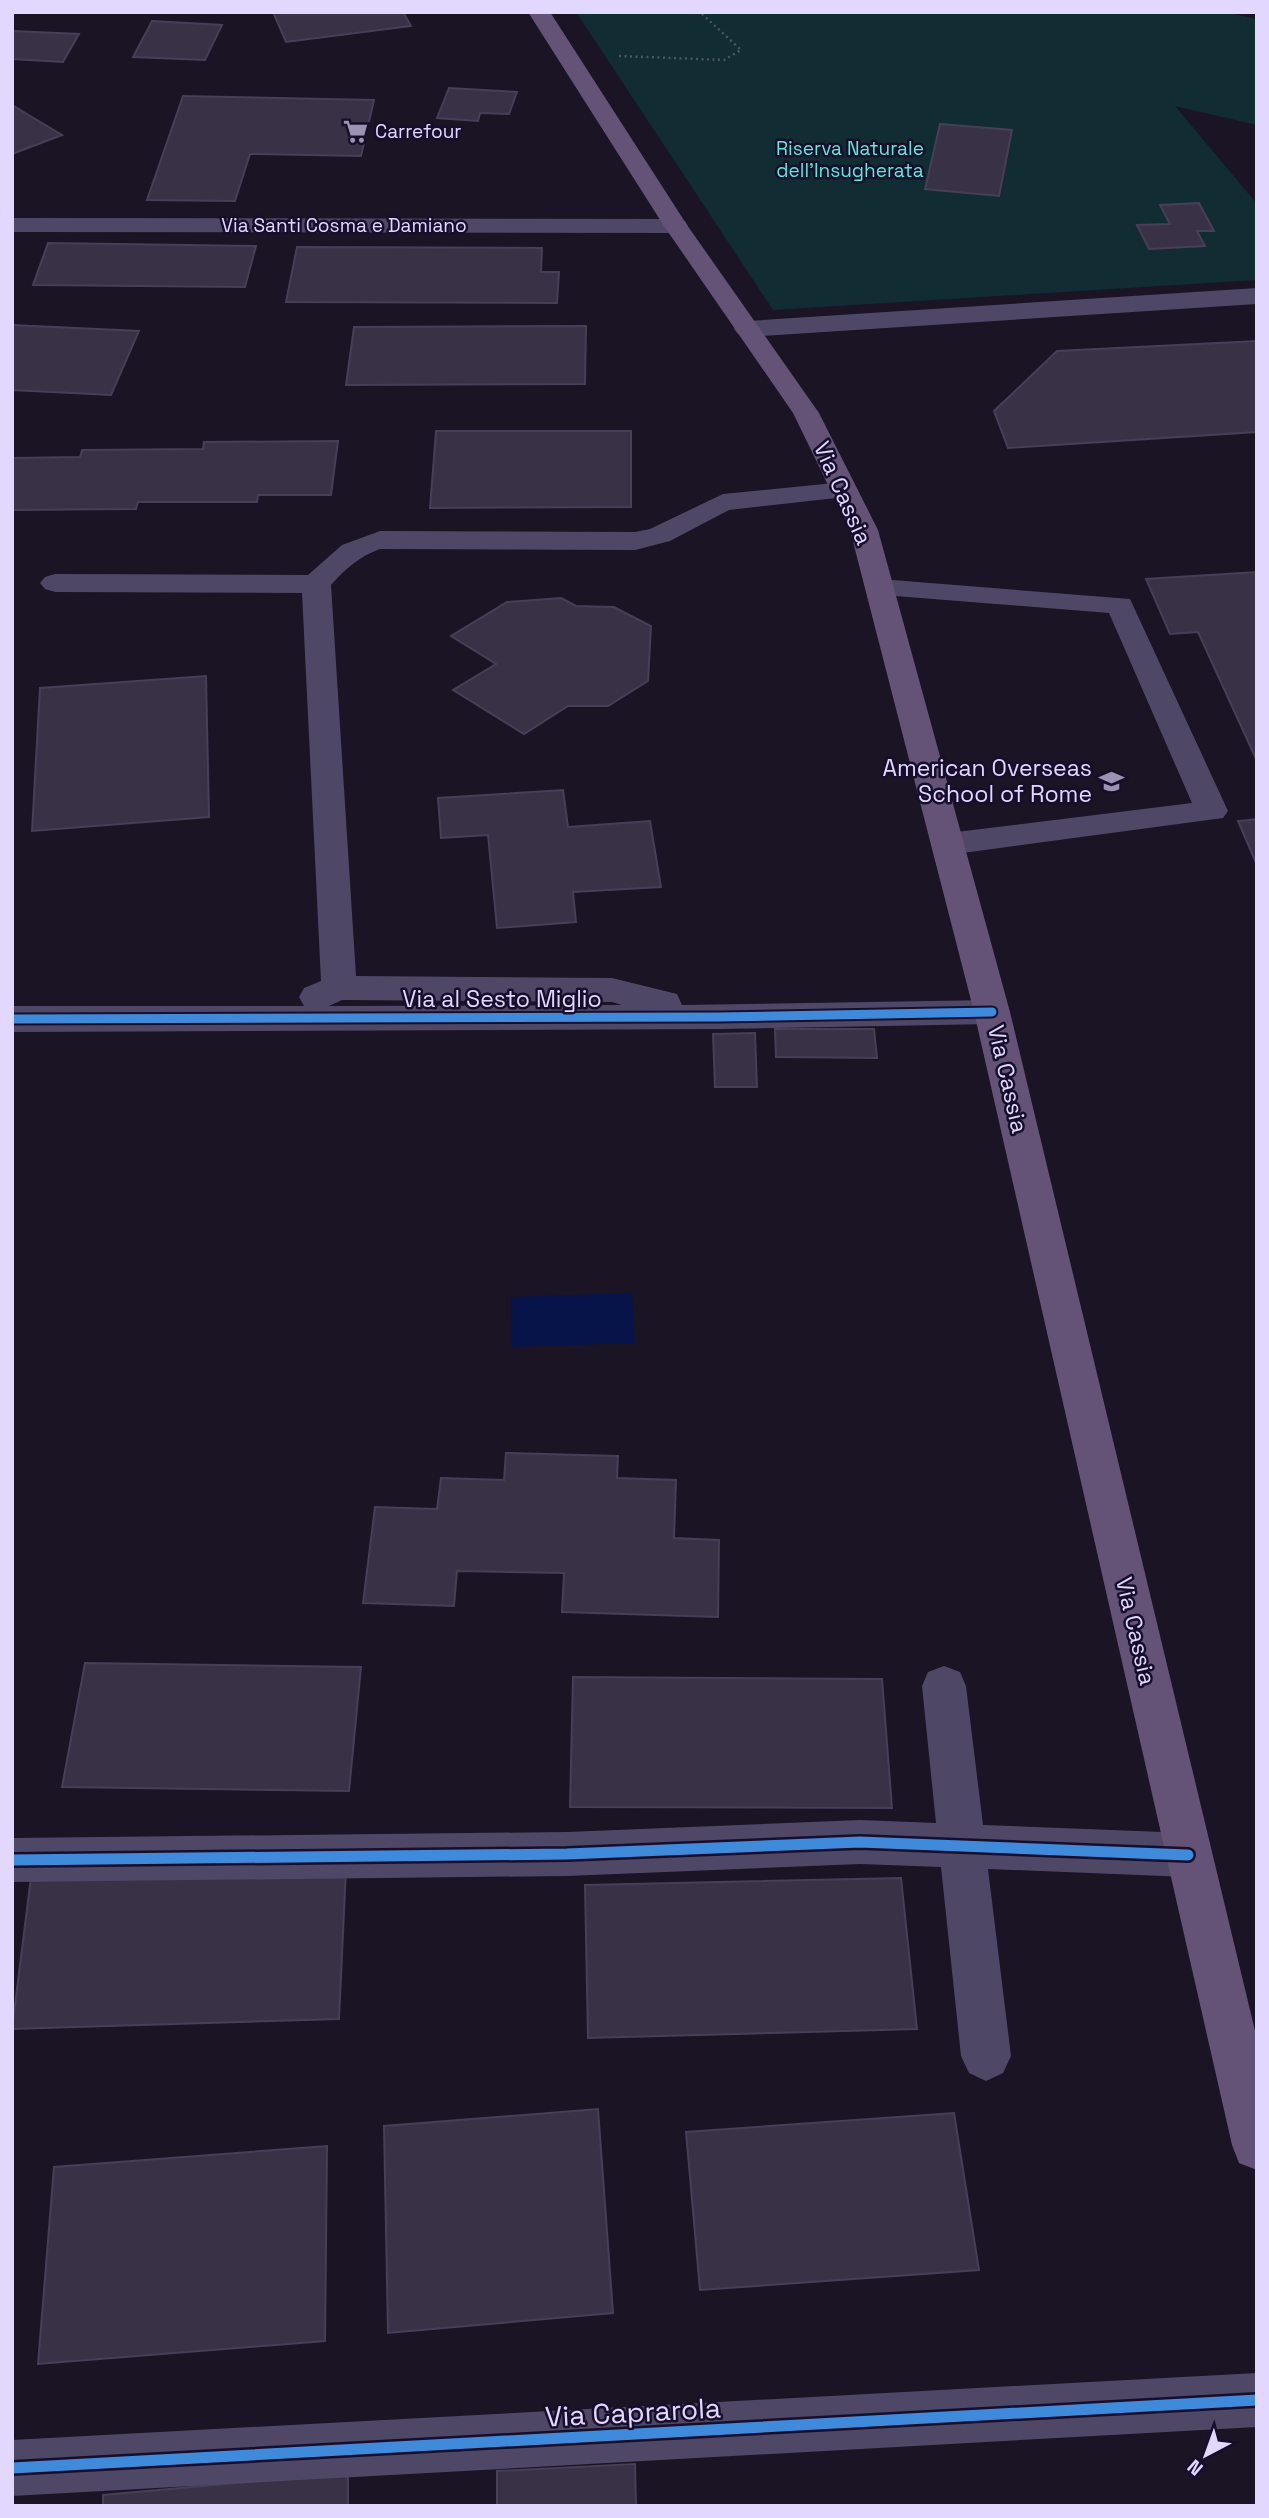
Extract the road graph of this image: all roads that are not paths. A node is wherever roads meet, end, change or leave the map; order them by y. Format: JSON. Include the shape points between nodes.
{"nodes":[{"id":1,"x":539,"y":12,"type":"edge"},
{"id":2,"x":12,"y":225,"type":"edge"},
{"id":3,"x":676,"y":226,"type":"junction"},
{"id":4,"x":1257,"y":296,"type":"edge"},
{"id":5,"x":747,"y":329,"type":"junction"},
{"id":6,"x":844,"y":489,"type":"junction"},
{"id":7,"x":55,"y":583,"type":"dead end"},
{"id":8,"x":316,"y":584,"type":"junction"},
{"id":9,"x":880,"y":588,"type":"junction"},
{"id":10,"x":948,"y":844,"type":"junction"},
{"id":11,"x":339,"y":988,"type":"junction"},
{"id":12,"x":992,"y":1012,"type":"junction"},
{"id":13,"x":719,"y":1017,"type":"junction"},
{"id":14,"x":266,"y":1018,"type":"junction"},
{"id":15,"x":12,"y":1019,"type":"edge"},
{"id":16,"x":944,"y":1686,"type":"dead end"},
{"id":17,"x":961,"y":1846,"type":"junction"},
{"id":18,"x":1188,"y":1855,"type":"junction"},
{"id":19,"x":12,"y":1860,"type":"edge"},
{"id":20,"x":1241,"y":2012,"type":"edge"},
{"id":21,"x":986,"y":2056,"type":"dead end"},
{"id":22,"x":1257,"y":2145,"type":"edge"},
{"id":23,"x":1257,"y":2400,"type":"edge"},
{"id":24,"x":12,"y":2468,"type":"edge"}],
"edges":[{"from":1,"to":3,"type":"main road","name":"Via Cassia"},
{"from":2,"to":3,"type":"street","name":"Via Santi Cosma e Damiano"},
{"from":3,"to":5,"type":"main road","name":"Via Cassia"},
{"from":4,"to":5,"type":"street"},
{"from":5,"to":6,"type":"main road","name":"Via Cassia","via":[[806,414]]},
{"from":6,"to":8,"type":"street","via":[[723,502],[660,535],[635,541],[380,540],[359,544],[345,553]]},
{"from":6,"to":9,"type":"main road","name":"Via Cassia","via":[[864,530]]},
{"from":7,"to":8,"type":"street"},
{"from":8,"to":11,"type":"street"},
{"from":9,"to":10,"type":"main road","name":"Via Cassia"},
{"from":9,"to":10,"type":"street","via":[[1120,605],[1212,811]]},
{"from":10,"to":12,"type":"main road","name":"Via Cassia"},
{"from":11,"to":13,"type":"street","name":"Via al Sesto Miglio","via":[[612,990]]},
{"from":11,"to":14,"type":"street","name":"Via al Sesto Miglio"},
{"from":12,"to":13,"type":"street","name":"Via al Sesto Miglio"},
{"from":12,"to":18,"type":"main road","name":"Via Cassia"},
{"from":13,"to":14,"type":"street","name":"Via al Sesto Miglio"},
{"from":14,"to":15,"type":"street","name":"Via al Sesto Miglio"},
{"from":16,"to":17,"type":"street"},
{"from":17,"to":18,"type":"street"},
{"from":17,"to":19,"type":"street","via":[[860,1842],[567,1854]]},
{"from":17,"to":21,"type":"street"},
{"from":18,"to":20,"type":"main road","name":"Via Cassia"},
{"from":20,"to":22,"type":"main road","name":"Via Cassia"},
{"from":23,"to":24,"type":"street","name":"Via Caprarola"}]}
